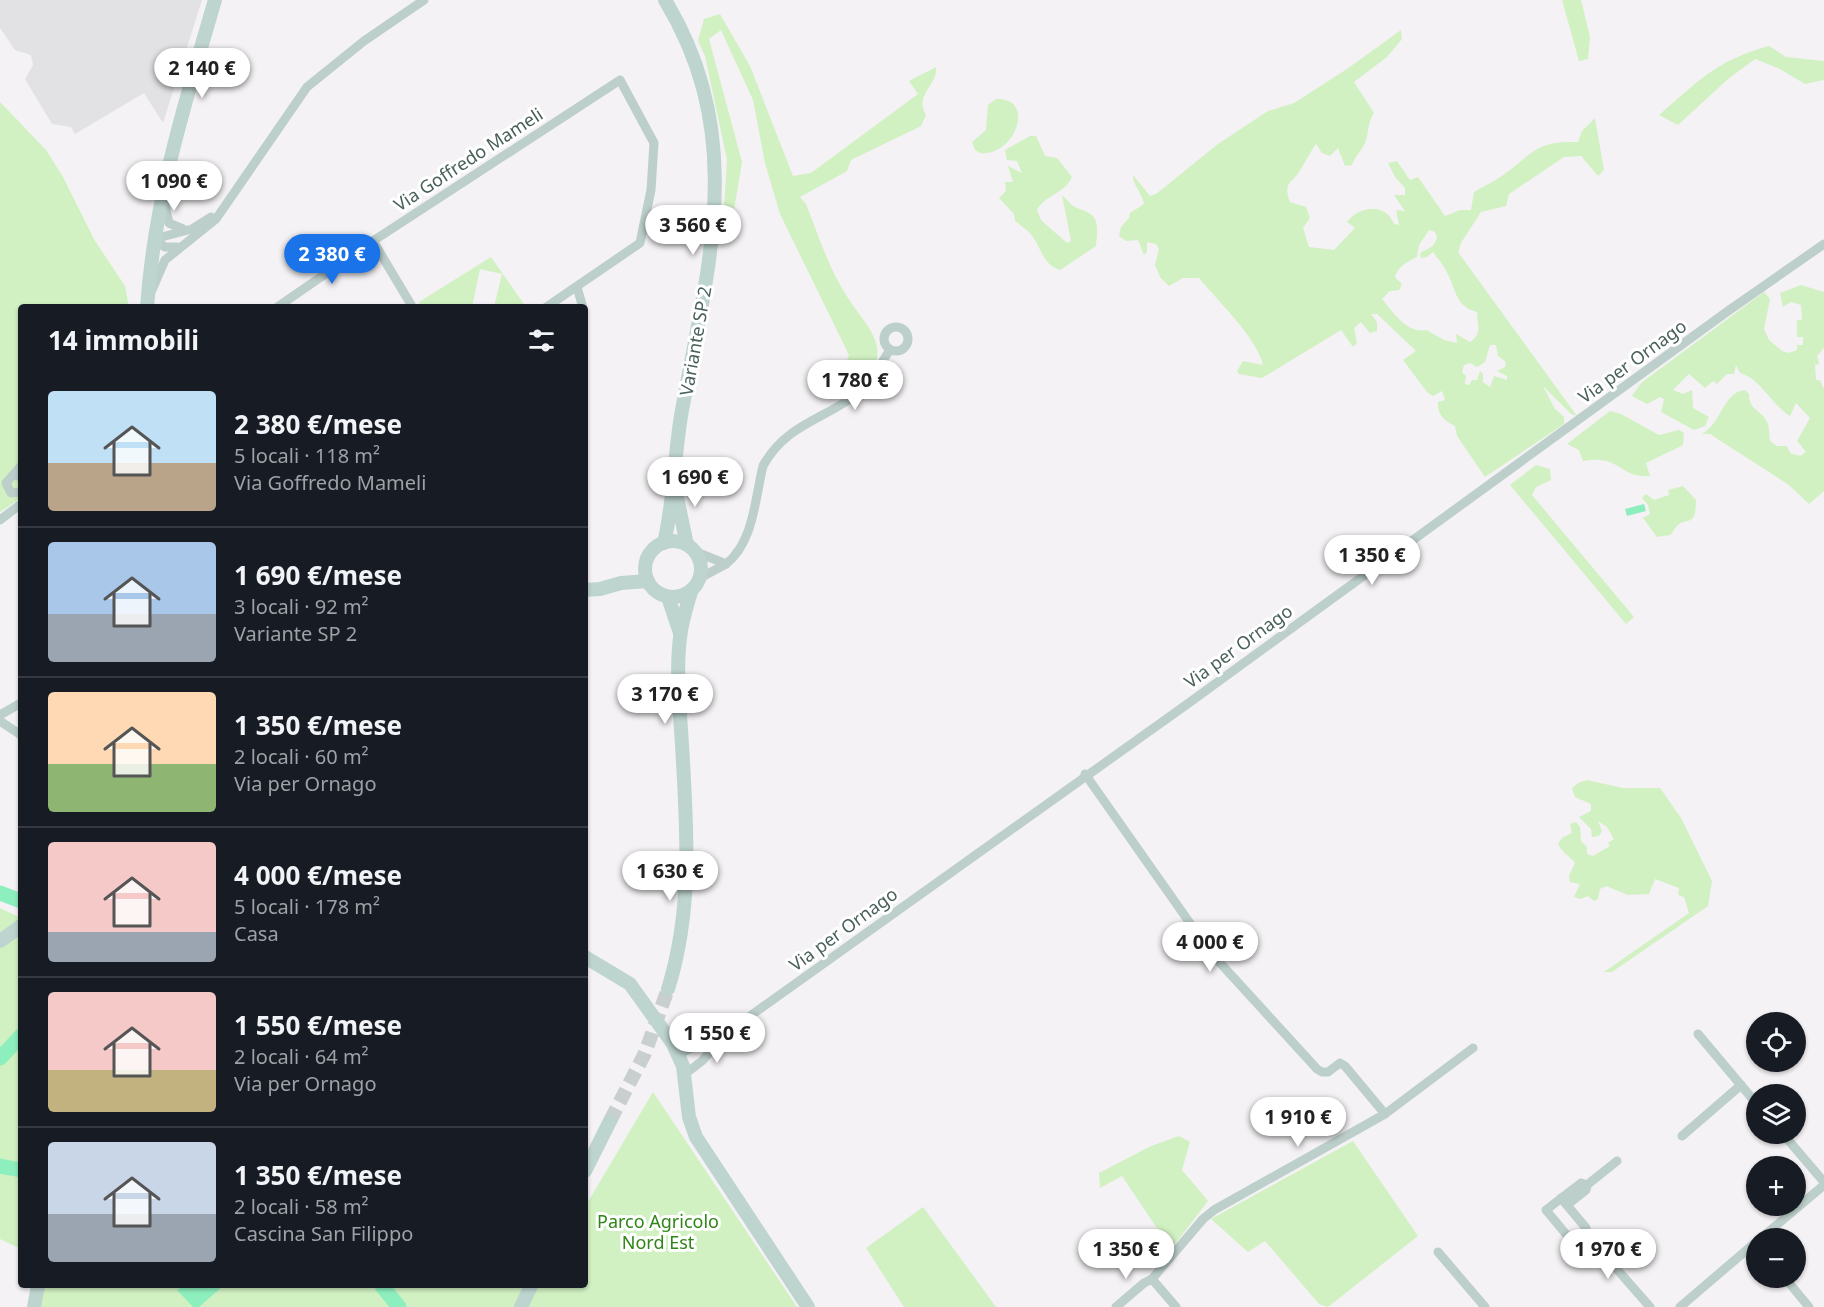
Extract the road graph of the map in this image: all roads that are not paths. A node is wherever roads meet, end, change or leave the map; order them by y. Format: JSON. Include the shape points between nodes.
{"nodes":[{"id":1,"x":215,"y":0,"type":"edge"},
{"id":2,"x":424,"y":0,"type":"edge"},
{"id":3,"x":665,"y":0,"type":"edge"},
{"id":4,"x":162,"y":192,"type":"junction"},
{"id":5,"x":228,"y":201,"type":"junction"},
{"id":6,"x":188,"y":230,"type":"junction"},
{"id":7,"x":154,"y":239,"type":"junction"},
{"id":8,"x":373,"y":241,"type":"junction"},
{"id":9,"x":188,"y":242,"type":"junction"},
{"id":10,"x":1824,"y":244,"type":"edge"},
{"id":11,"x":577,"y":286,"type":"junction"},
{"id":12,"x":147,"y":303,"type":"edge"},
{"id":13,"x":282,"y":304,"type":"edge"},
{"id":14,"x":411,"y":304,"type":"edge"},
{"id":15,"x":551,"y":304,"type":"edge"},
{"id":16,"x":582,"y":304,"type":"edge"},
{"id":17,"x":890,"y":350,"type":"dead end"},
{"id":18,"x":673,"y":477,"type":"junction"},
{"id":19,"x":10,"y":479,"type":"edge"},
{"id":20,"x":18,"y":493,"type":"edge"},
{"id":21,"x":18,"y":506,"type":"edge"},
{"id":22,"x":0,"y":520,"type":"edge"},
{"id":23,"x":664,"y":543,"type":"junction"},
{"id":24,"x":691,"y":548,"type":"junction"},
{"id":25,"x":646,"y":563,"type":"junction"},
{"id":26,"x":726,"y":564,"type":"junction"},
{"id":27,"x":700,"y":578,"type":"junction"},
{"id":28,"x":648,"y":581,"type":"junction"},
{"id":29,"x":621,"y":583,"type":"junction"},
{"id":30,"x":588,"y":590,"type":"edge"},
{"id":31,"x":691,"y":591,"type":"junction"},
{"id":32,"x":668,"y":597,"type":"junction"},
{"id":33,"x":680,"y":633,"type":"junction"},
{"id":34,"x":18,"y":705,"type":"edge"},
{"id":35,"x":0,"y":715,"type":"edge"},
{"id":36,"x":0,"y":721,"type":"edge"},
{"id":37,"x":18,"y":733,"type":"edge"},
{"id":38,"x":1085,"y":774,"type":"junction"},
{"id":39,"x":18,"y":928,"type":"edge"},
{"id":40,"x":0,"y":941,"type":"edge"},
{"id":41,"x":588,"y":959,"type":"edge"},
{"id":42,"x":668,"y":989,"type":"tunnel mouth"},
{"id":43,"x":729,"y":1031,"type":"junction"},
{"id":44,"x":1698,"y":1034,"type":"dead end"},
{"id":45,"x":1473,"y":1048,"type":"dead end"},
{"id":46,"x":679,"y":1054,"type":"junction"},
{"id":47,"x":686,"y":1079,"type":"junction"},
{"id":48,"x":1741,"y":1085,"type":"junction"},
{"id":49,"x":1746,"y":1091,"type":"edge"},
{"id":50,"x":1385,"y":1114,"type":"junction"},
{"id":51,"x":610,"y":1121,"type":"tunnel mouth"},
{"id":52,"x":1682,"y":1136,"type":"dead end"},
{"id":53,"x":1791,"y":1144,"type":"edge"},
{"id":54,"x":1617,"y":1161,"type":"dead end"},
{"id":55,"x":588,"y":1166,"type":"edge"},
{"id":56,"x":1824,"y":1183,"type":"edge"},
{"id":57,"x":1564,"y":1202,"type":"junction"},
{"id":58,"x":1773,"y":1228,"type":"edge"},
{"id":59,"x":1587,"y":1235,"type":"junction"},
{"id":60,"x":1746,"y":1251,"type":"edge"},
{"id":61,"x":1438,"y":1252,"type":"dead end"},
{"id":62,"x":1152,"y":1280,"type":"junction"},
{"id":63,"x":38,"y":1288,"type":"edge"},
{"id":64,"x":530,"y":1288,"type":"edge"},
{"id":65,"x":1793,"y":1288,"type":"edge"},
{"id":66,"x":34,"y":1307,"type":"edge"},
{"id":67,"x":520,"y":1307,"type":"edge"},
{"id":68,"x":807,"y":1307,"type":"edge"},
{"id":69,"x":1116,"y":1307,"type":"edge"},
{"id":70,"x":1176,"y":1307,"type":"edge"},
{"id":71,"x":1485,"y":1307,"type":"edge"},
{"id":72,"x":1650,"y":1307,"type":"edge"},
{"id":73,"x":1680,"y":1307,"type":"edge"},
{"id":74,"x":1809,"y":1307,"type":"edge"}],
"edges":[{"from":1,"to":4,"type":"main road"},
{"from":2,"to":5,"type":"street","via":[[307,87]]},
{"from":3,"to":18,"type":"main road","name":"Variante SP 2","via":[[702,79],[713,126],[716,199]]},
{"from":4,"to":6,"type":"street","via":[[169,223]]},
{"from":4,"to":7,"type":"main road"},
{"from":5,"to":6,"type":"street","via":[[208,220]]},
{"from":5,"to":9,"type":"street","via":[[213,223]]},
{"from":6,"to":7,"type":"street"},
{"from":7,"to":9,"type":"street","via":[[170,248]]},
{"from":7,"to":12,"type":"main road"},
{"from":8,"to":11,"type":"street","name":"Via Goffredo Mameli","via":[[620,80],[654,143],[640,243]]},
{"from":8,"to":13,"type":"street","name":"Via Goffredo Mameli"},
{"from":8,"to":14,"type":"street"},
{"from":9,"to":12,"type":"street","via":[[165,260]]},
{"from":10,"to":38,"type":"street","name":"Via per Ornago"},
{"from":11,"to":15,"type":"street"},
{"from":11,"to":16,"type":"street"},
{"from":17,"to":26,"type":"street","via":[[858,394],[785,436],[763,466],[744,542],[735,558]]},
{"from":18,"to":23,"type":"main road","name":"Variante SP 2"},
{"from":18,"to":24,"type":"main road","name":"Variante SP 2"},
{"from":19,"to":20,"type":"street","via":[[9,492]]},
{"from":21,"to":22,"type":"street"},
{"from":23,"to":24,"type":"main road","via":[[679,542]]},
{"from":23,"to":25,"type":"main road","via":[[652,551]]},
{"from":24,"to":26,"type":"street"},
{"from":24,"to":27,"type":"main road","name":"Variante SP 2","via":[[701,567]]},
{"from":25,"to":28,"type":"main road"},
{"from":25,"to":29,"type":"main road"},
{"from":26,"to":27,"type":"street"},
{"from":27,"to":31,"type":"main road"},
{"from":28,"to":29,"type":"main road"},
{"from":28,"to":32,"type":"main road"},
{"from":29,"to":30,"type":"main road"},
{"from":31,"to":32,"type":"main road","via":[[684,596]]},
{"from":31,"to":33,"type":"main road"},
{"from":32,"to":33,"type":"main road"},
{"from":33,"to":42,"type":"main road","via":[[687,880],[683,932]]},
{"from":34,"to":35,"type":"street"},
{"from":36,"to":37,"type":"street"},
{"from":38,"to":43,"type":"street","name":"Via per Ornago"},
{"from":38,"to":50,"type":"street","via":[[1224,967],[1317,1069],[1328,1072],[1340,1064],[1345,1066]]},
{"from":39,"to":40,"type":"main road"},
{"from":41,"to":46,"type":"main road","via":[[630,984]]},
{"from":43,"to":46,"type":"street","name":"Via per Ornago"},
{"from":43,"to":47,"type":"street","name":"Via per Ornago"},
{"from":44,"to":48,"type":"street"},
{"from":45,"to":50,"type":"street"},
{"from":46,"to":47,"type":"main road"},
{"from":47,"to":68,"type":"main road","via":[[689,1117],[699,1143]]},
{"from":48,"to":49,"type":"street"},
{"from":48,"to":52,"type":"street"},
{"from":50,"to":62,"type":"street","via":[[1214,1210]]},
{"from":51,"to":55,"type":"main road"},
{"from":53,"to":56,"type":"street"},
{"from":54,"to":57,"type":"street","via":[[1586,1190]]},
{"from":56,"to":58,"type":"street"},
{"from":57,"to":59,"type":"street","via":[[1586,1228]]},
{"from":57,"to":59,"type":"street","via":[[1546,1210],[1570,1239],[1577,1242]]},
{"from":59,"to":72,"type":"street"},
{"from":60,"to":73,"type":"street"},
{"from":61,"to":71,"type":"street"},
{"from":62,"to":69,"type":"street"},
{"from":62,"to":70,"type":"street"},
{"from":63,"to":66,"type":"main road"},
{"from":64,"to":67,"type":"main road"},
{"from":65,"to":74,"type":"street"}]}
